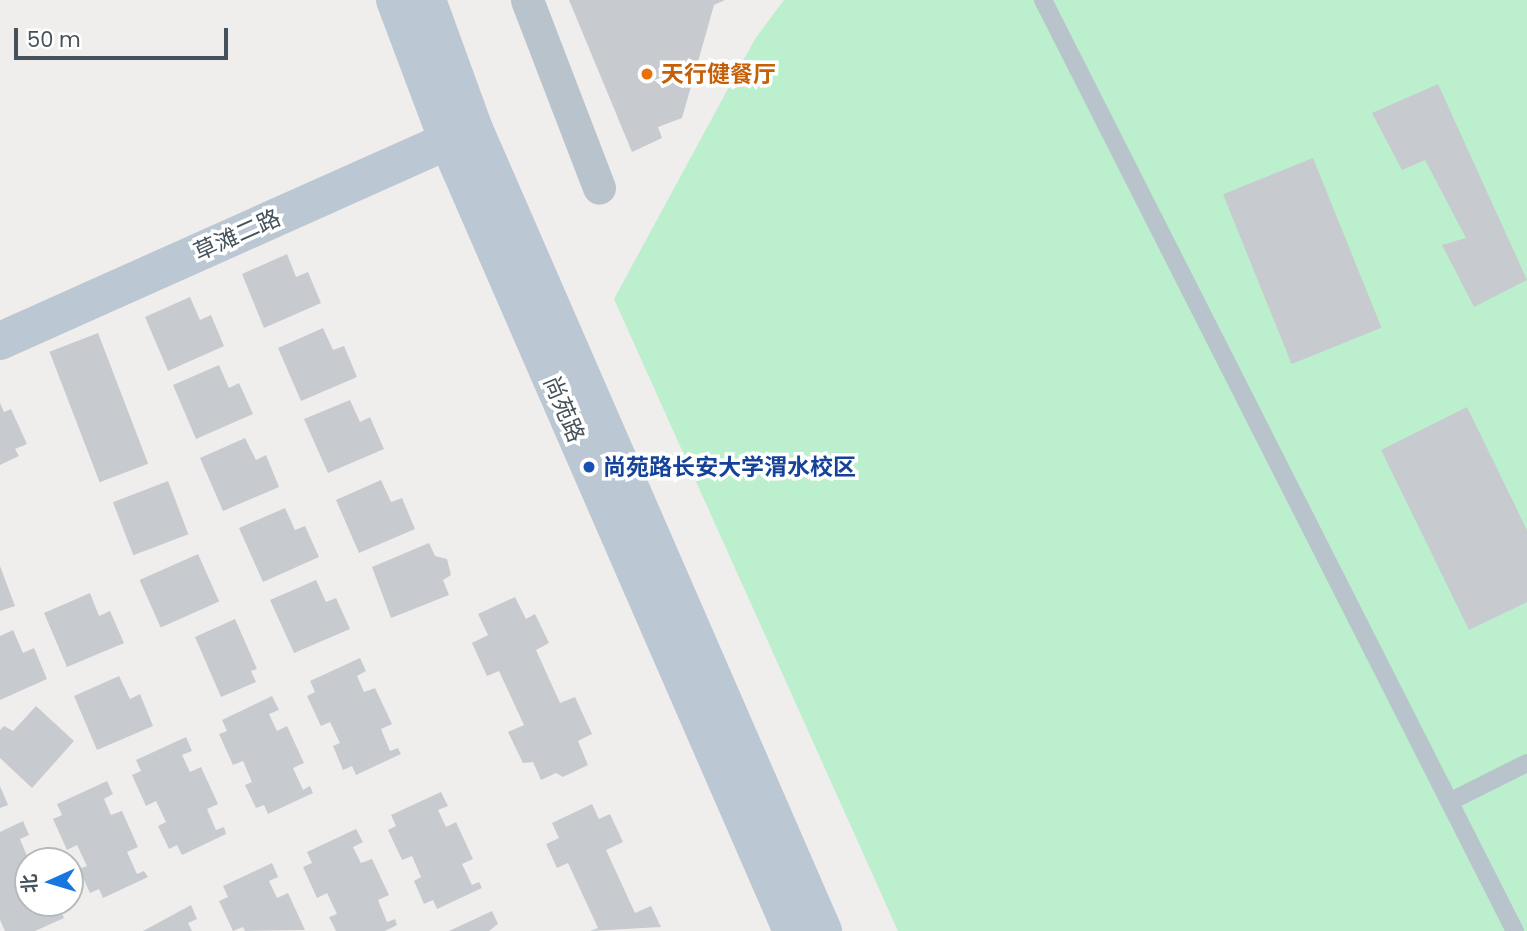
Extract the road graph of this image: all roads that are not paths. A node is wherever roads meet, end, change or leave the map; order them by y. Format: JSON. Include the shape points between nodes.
{"nodes":[{"id":1,"x":395,"y":0,"type":"edge"},
{"id":2,"x":427,"y":0,"type":"edge"},
{"id":3,"x":527,"y":0,"type":"edge"},
{"id":4,"x":1043,"y":0,"type":"edge"},
{"id":5,"x":461,"y":135,"type":"junction"},
{"id":6,"x":599,"y":188,"type":"dead end"},
{"id":7,"x":0,"y":341,"type":"edge"},
{"id":8,"x":1527,"y":763,"type":"edge"},
{"id":9,"x":1451,"y":801,"type":"junction"},
{"id":10,"x":792,"y":931,"type":"edge"},
{"id":11,"x":823,"y":931,"type":"edge"},
{"id":12,"x":1515,"y":931,"type":"edge"}],
"edges":[{"from":1,"to":5,"type":"main road","name":"尚苑路"},
{"from":2,"to":5,"type":"main road","name":"尚苑路"},
{"from":3,"to":6,"type":"street"},
{"from":4,"to":9,"type":"lane"},
{"from":5,"to":7,"type":"main road","name":"草滩二路"},
{"from":5,"to":10,"type":"main road","name":"尚苑路"},
{"from":5,"to":11,"type":"main road","name":"尚苑路"},
{"from":8,"to":9,"type":"lane"},
{"from":9,"to":12,"type":"lane"}]}
